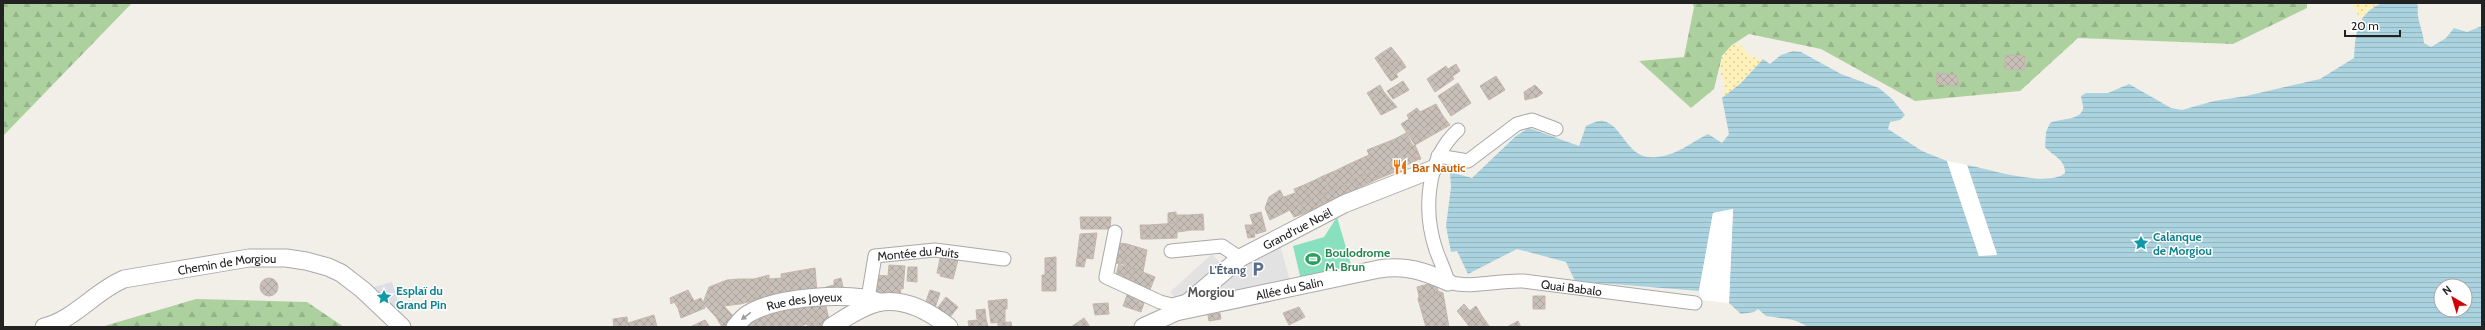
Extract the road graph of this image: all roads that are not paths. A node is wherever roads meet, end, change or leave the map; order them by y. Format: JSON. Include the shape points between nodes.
{"nodes":[{"id":1,"x":1556,"y":129,"type":"dead end"},
{"id":2,"x":1458,"y":130,"type":"dead end"},
{"id":3,"x":1436,"y":163,"type":"junction"},
{"id":4,"x":1115,"y":232,"type":"dead end"},
{"id":5,"x":1171,"y":251,"type":"dead end"},
{"id":6,"x":1240,"y":258,"type":"junction"},
{"id":7,"x":1004,"y":259,"type":"dead end"},
{"id":8,"x":1448,"y":282,"type":"junction"},
{"id":9,"x":874,"y":300,"type":"junction"},
{"id":10,"x":1190,"y":300,"type":"junction"},
{"id":11,"x":1695,"y":303,"type":"dead end"},
{"id":12,"x":1176,"y":312,"type":"junction"},
{"id":13,"x":44,"y":327,"type":"edge"},
{"id":14,"x":402,"y":327,"type":"edge"},
{"id":15,"x":735,"y":327,"type":"edge"},
{"id":16,"x":831,"y":327,"type":"edge"},
{"id":17,"x":949,"y":327,"type":"edge"},
{"id":18,"x":1142,"y":327,"type":"edge"}],
"edges":[{"from":1,"to":3,"type":"street","via":[[1532,120],[1517,124],[1468,162]]},
{"from":2,"to":3,"type":"street","via":[[1446,142]]},
{"from":3,"to":6,"type":"street","name":"Grand'rue Noël","via":[[1344,204]]},
{"from":3,"to":8,"type":"street","via":[[1430,218],[1436,250]]},
{"from":4,"to":10,"type":"street","via":[[1106,277],[1166,304]]},
{"from":5,"to":6,"type":"street","via":[[1222,246]]},
{"from":6,"to":10,"type":"street","name":"Grand'rue Noël"},
{"from":7,"to":9,"type":"street","name":"Montée du Puits","via":[[935,250],[875,256]]},
{"from":8,"to":11,"type":"street","name":"Quai Babalo","via":[[1460,286],[1506,280],[1523,281]]},
{"from":8,"to":12,"type":"street","name":"Allée du Salin","via":[[1423,270],[1390,268]]},
{"from":9,"to":15,"type":"street","name":"Rue des Joyeux","one_way":true,"via":[[840,295],[794,300],[756,310]]},
{"from":9,"to":16,"type":"street"},
{"from":9,"to":17,"type":"street","name":"Rue des Joyeux","via":[[919,308]]},
{"from":10,"to":12,"type":"street","name":"Grand'rue Noël"},
{"from":12,"to":18,"type":"street"},
{"from":13,"to":14,"type":"street","name":"Chemin de Morgiou","via":[[57,322],[124,279],[266,257],[306,261],[335,270],[363,290]]}]}
